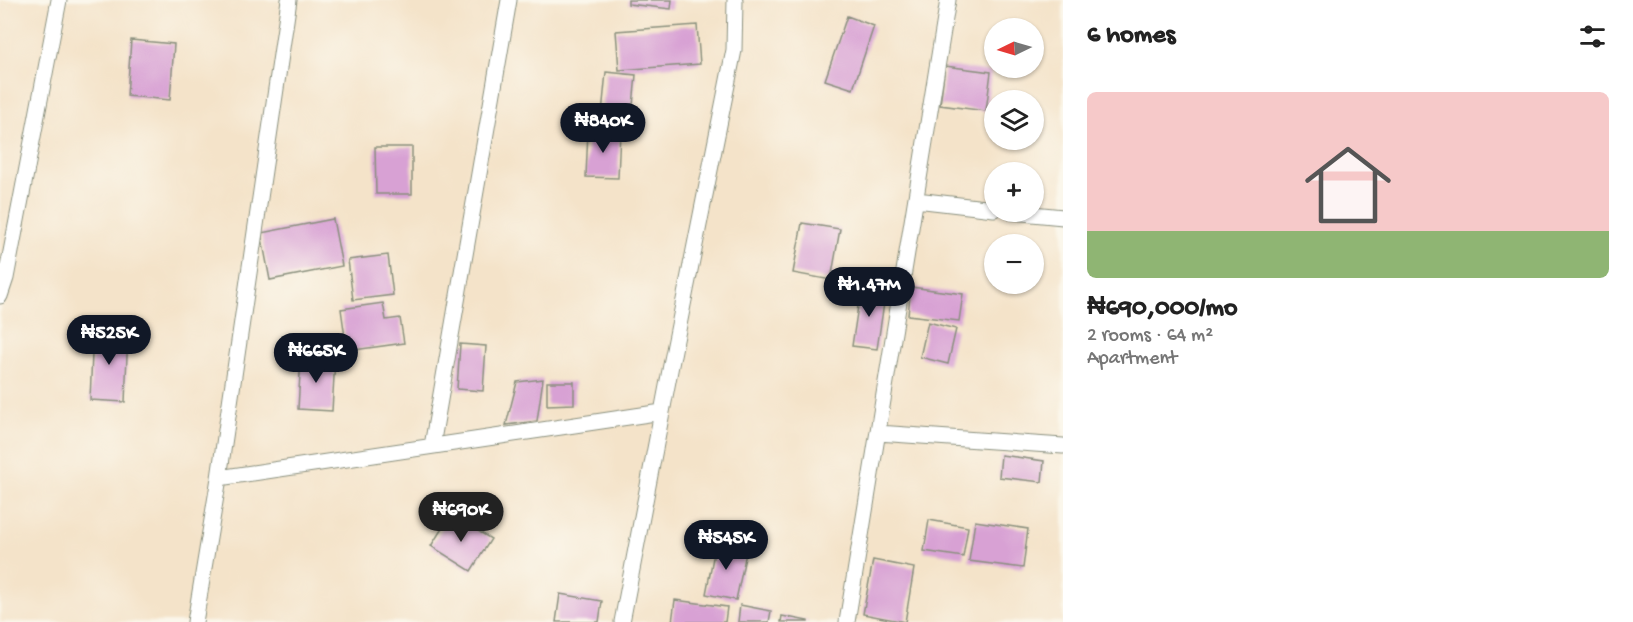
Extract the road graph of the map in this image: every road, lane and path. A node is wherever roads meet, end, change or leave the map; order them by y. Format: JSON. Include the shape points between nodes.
{"nodes":[{"id":1,"x":59,"y":0,"type":"edge"},
{"id":2,"x":290,"y":0,"type":"edge"},
{"id":3,"x":509,"y":0,"type":"edge"},
{"id":4,"x":735,"y":0,"type":"edge"},
{"id":5,"x":948,"y":0,"type":"edge"},
{"id":6,"x":916,"y":200,"type":"junction"},
{"id":7,"x":984,"y":208,"type":"edge"},
{"id":8,"x":1044,"y":215,"type":"edge"},
{"id":9,"x":1063,"y":217,"type":"edge"},
{"id":10,"x":0,"y":296,"type":"edge"},
{"id":11,"x":662,"y":412,"type":"junction"},
{"id":12,"x":878,"y":433,"type":"junction"},
{"id":13,"x":432,"y":446,"type":"junction"},
{"id":14,"x":1063,"y":446,"type":"edge"},
{"id":15,"x":219,"y":478,"type":"junction"},
{"id":16,"x":195,"y":622,"type":"edge"},
{"id":17,"x":622,"y":622,"type":"edge"},
{"id":18,"x":847,"y":622,"type":"edge"}],
"edges":[{"from":1,"to":10,"type":"street"},
{"from":2,"to":15,"type":"street"},
{"from":3,"to":13,"type":"street"},
{"from":4,"to":11,"type":"street","via":[[734,50]]},
{"from":5,"to":6,"type":"street"},
{"from":6,"to":7,"type":"street"},
{"from":6,"to":12,"type":"street"},
{"from":8,"to":9,"type":"street"},
{"from":11,"to":13,"type":"street"},
{"from":11,"to":17,"type":"street"},
{"from":12,"to":14,"type":"street"},
{"from":12,"to":18,"type":"street"},
{"from":13,"to":15,"type":"street"},
{"from":15,"to":16,"type":"street"}]}
